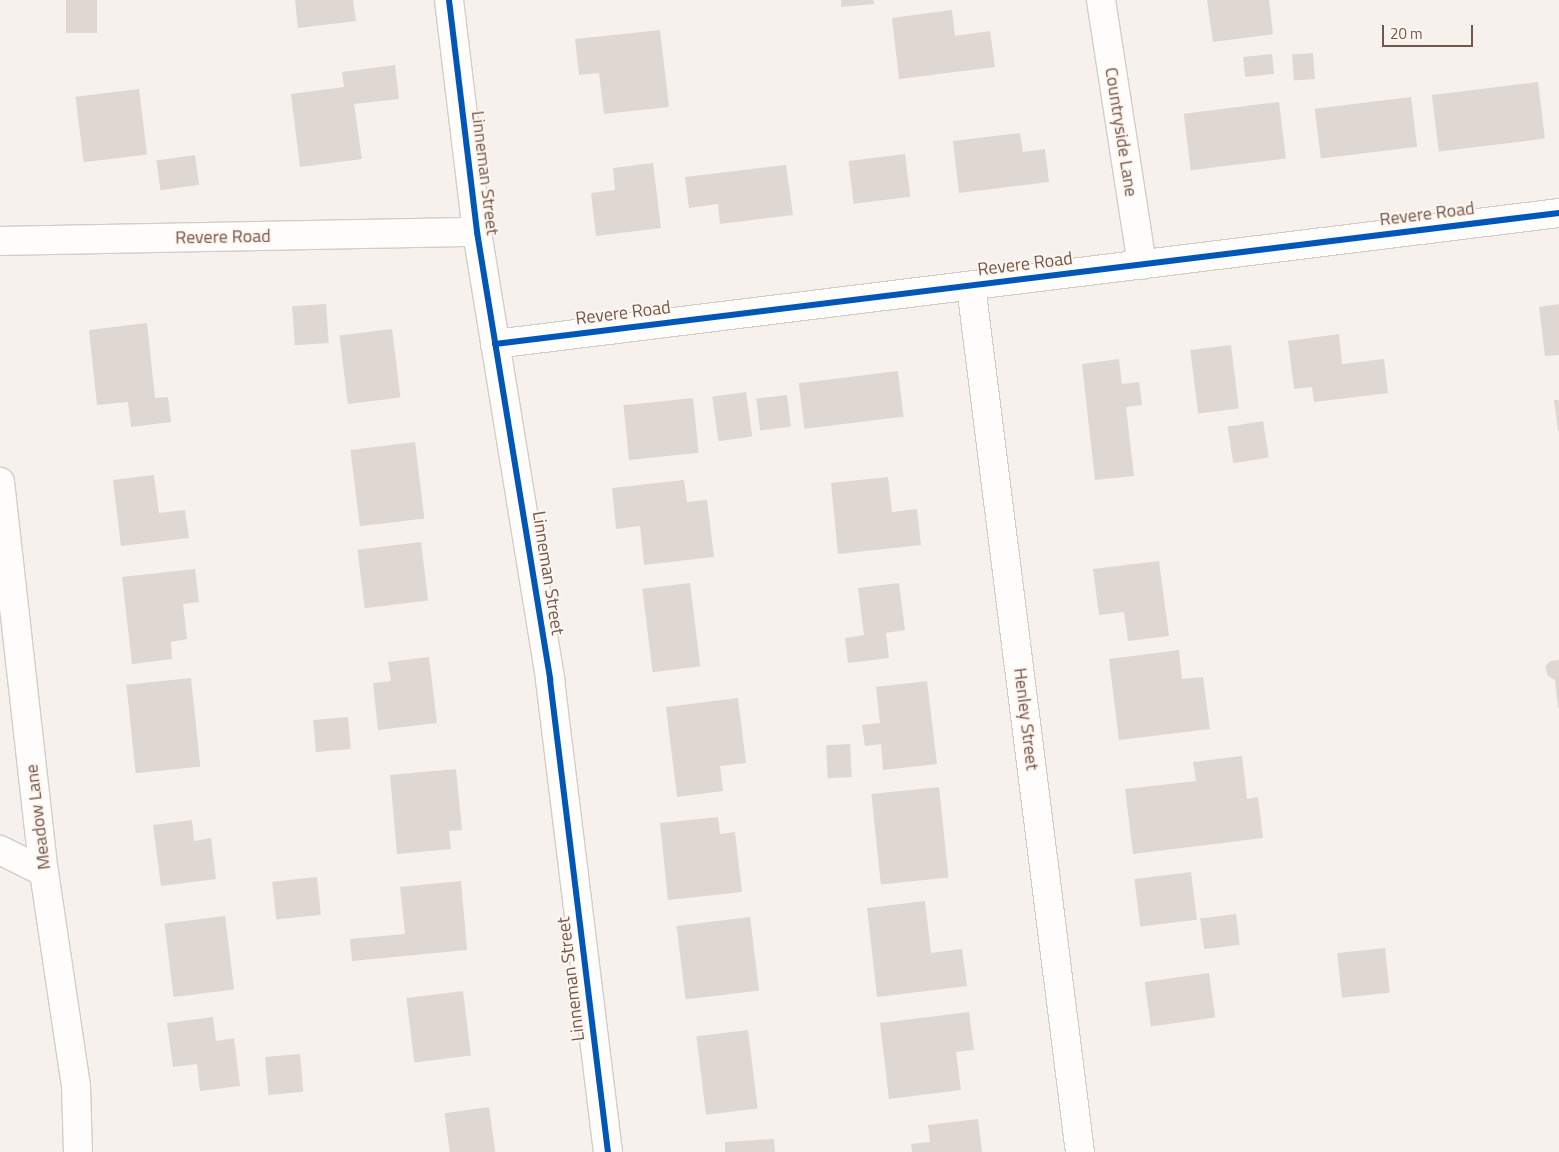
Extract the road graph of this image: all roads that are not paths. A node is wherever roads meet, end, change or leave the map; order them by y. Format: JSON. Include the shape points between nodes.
{"nodes":[{"id":1,"x":449,"y":0,"type":"edge"},
{"id":2,"x":1101,"y":0,"type":"edge"},
{"id":3,"x":1559,"y":213,"type":"edge"},
{"id":4,"x":477,"y":232,"type":"junction"},
{"id":5,"x":0,"y":241,"type":"edge"},
{"id":6,"x":1142,"y":265,"type":"junction"},
{"id":7,"x":971,"y":286,"type":"junction"},
{"id":8,"x":496,"y":344,"type":"junction"},
{"id":9,"x":0,"y":482,"type":"edge"},
{"id":10,"x":0,"y":850,"type":"edge"},
{"id":11,"x":44,"y":872,"type":"junction"},
{"id":12,"x":78,"y":1152,"type":"edge"},
{"id":13,"x":608,"y":1152,"type":"edge"},
{"id":14,"x":1080,"y":1152,"type":"edge"}],
"edges":[{"from":1,"to":4,"type":"street","name":"Linneman Street"},
{"from":2,"to":6,"type":"street","name":"Countryside Lane"},
{"from":3,"to":6,"type":"street","name":"Revere Road"},
{"from":4,"to":5,"type":"street","name":"Revere Road"},
{"from":4,"to":8,"type":"street","name":"Linneman Street"},
{"from":6,"to":7,"type":"street","name":"Revere Road"},
{"from":7,"to":8,"type":"street","name":"Revere Road"},
{"from":7,"to":14,"type":"street","name":"Henley Street"},
{"from":8,"to":13,"type":"street","name":"Linneman Street","via":[[550,680]]},
{"from":9,"to":11,"type":"street","name":"Meadow Lane"},
{"from":10,"to":11,"type":"street"},
{"from":11,"to":12,"type":"street","name":"Meadow Lane","via":[[76,1086]]}]}
